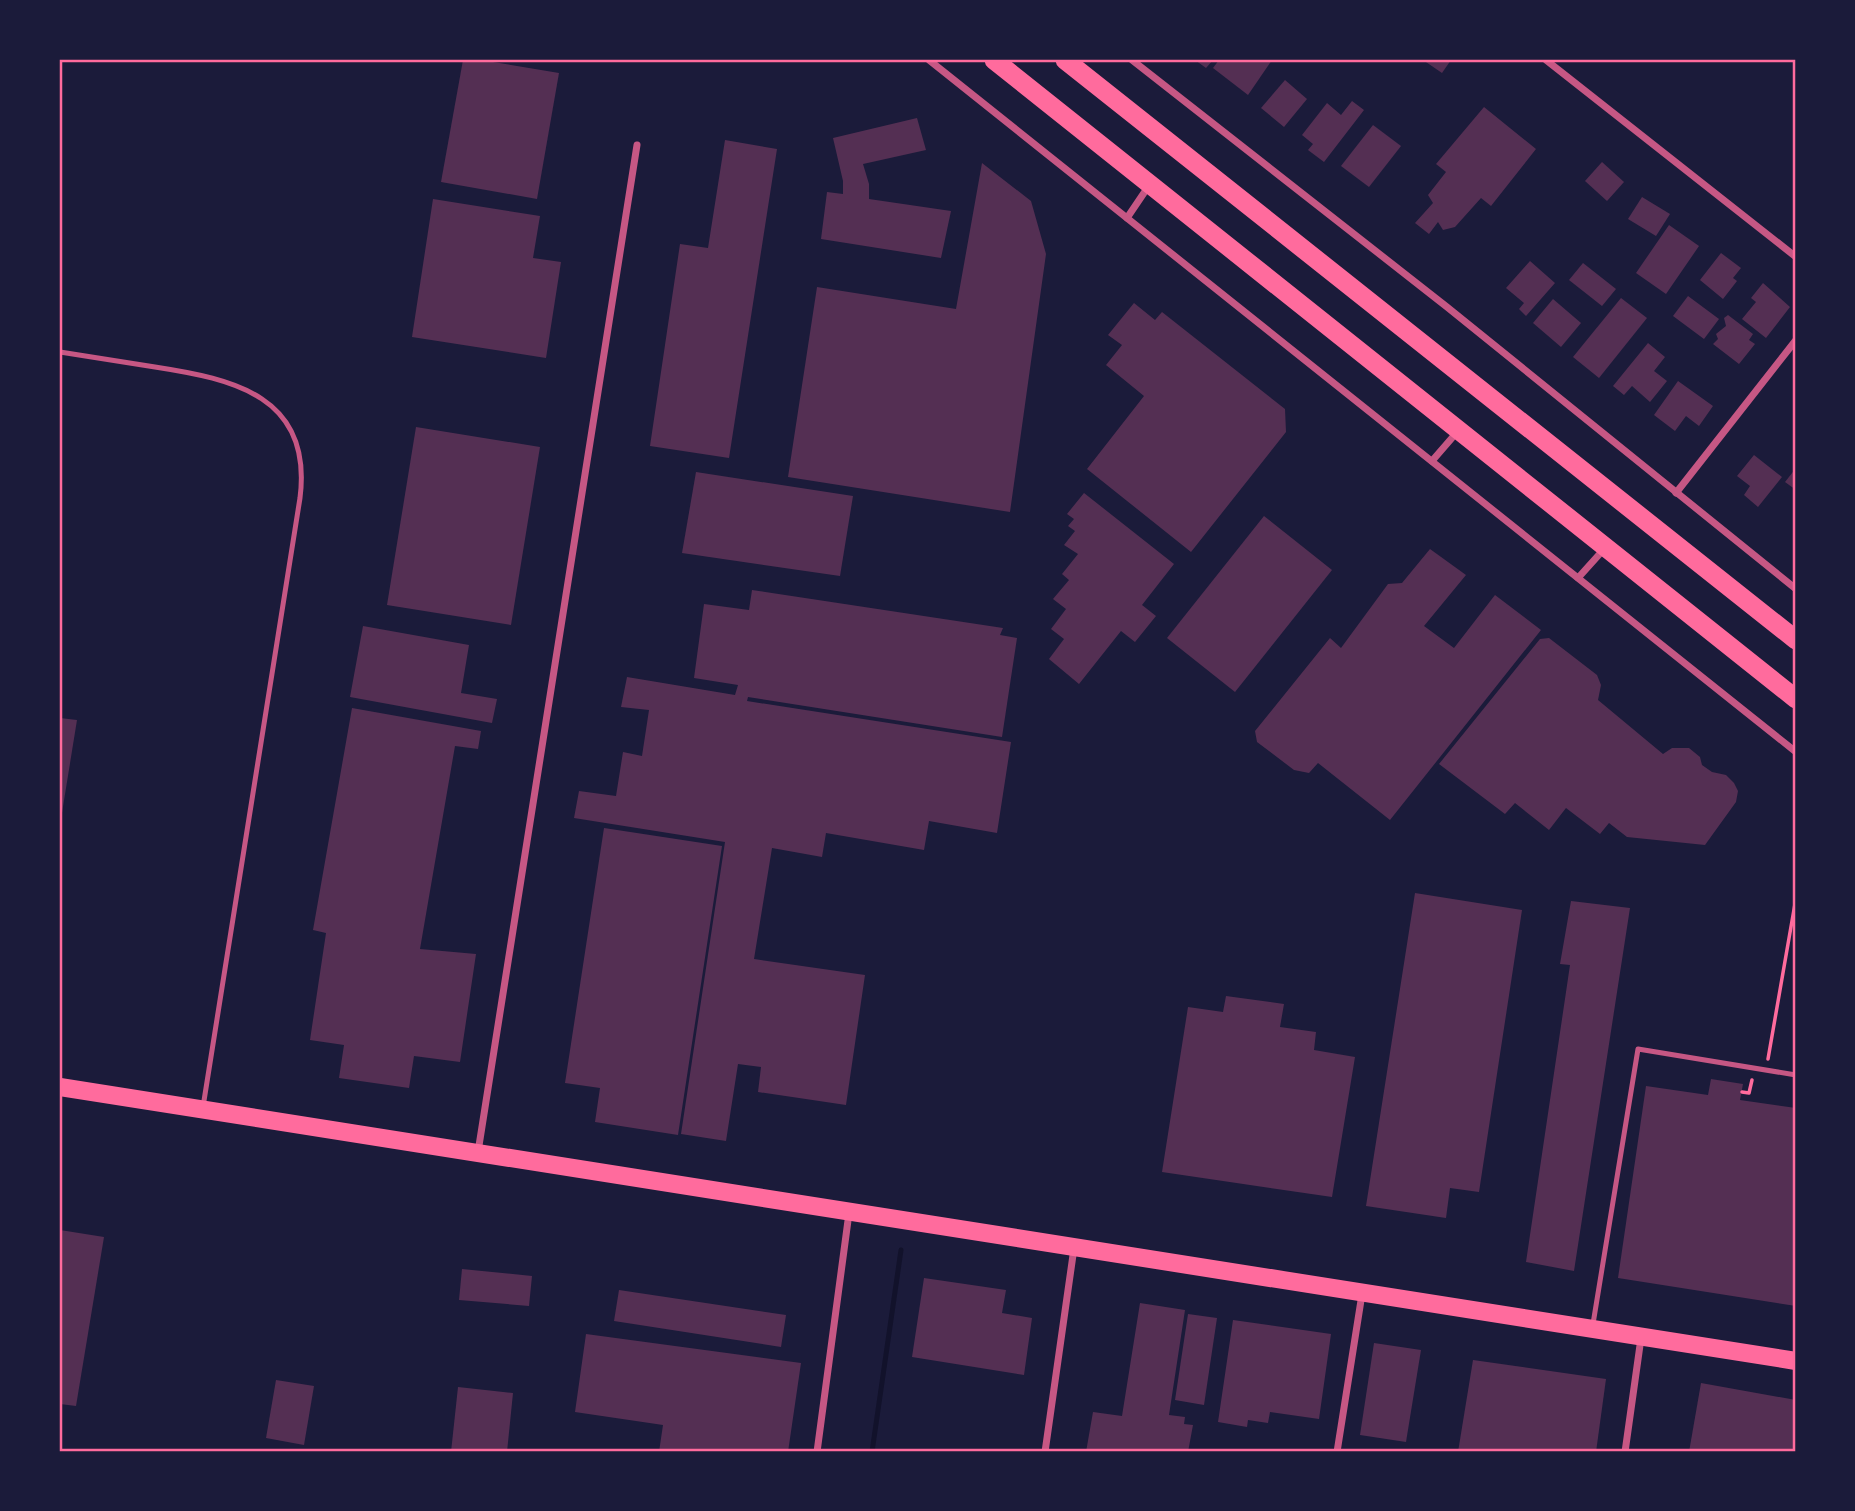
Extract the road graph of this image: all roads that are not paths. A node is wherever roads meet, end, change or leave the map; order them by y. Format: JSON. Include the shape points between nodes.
{"nodes":[{"id":1,"x":929,"y":60,"type":"edge"},
{"id":2,"x":994,"y":60,"type":"edge"},
{"id":3,"x":1065,"y":60,"type":"edge"},
{"id":4,"x":1132,"y":60,"type":"edge"},
{"id":5,"x":1546,"y":60,"type":"edge"},
{"id":6,"x":637,"y":145,"type":"dead end"},
{"id":7,"x":1150,"y":184,"type":"junction"},
{"id":8,"x":1126,"y":218,"type":"junction"},
{"id":9,"x":1796,"y":257,"type":"edge"},
{"id":10,"x":1796,"y":340,"type":"edge"},
{"id":11,"x":60,"y":352,"type":"edge"},
{"id":12,"x":1458,"y":431,"type":"junction"},
{"id":13,"x":1432,"y":461,"type":"junction"},
{"id":14,"x":1676,"y":493,"type":"junction"},
{"id":15,"x":1605,"y":548,"type":"junction"},
{"id":16,"x":1578,"y":578,"type":"junction"},
{"id":17,"x":1796,"y":589,"type":"edge"},
{"id":18,"x":1796,"y":640,"type":"edge"},
{"id":19,"x":1796,"y":699,"type":"edge"},
{"id":20,"x":1796,"y":752,"type":"edge"},
{"id":21,"x":1796,"y":1076,"type":"edge"},
{"id":22,"x":60,"y":1087,"type":"edge"},
{"id":23,"x":203,"y":1109,"type":"junction"},
{"id":24,"x":478,"y":1152,"type":"junction"},
{"id":25,"x":849,"y":1212,"type":"junction"},
{"id":26,"x":1074,"y":1248,"type":"junction"},
{"id":27,"x":1362,"y":1293,"type":"junction"},
{"id":28,"x":1592,"y":1331,"type":"junction"},
{"id":29,"x":1641,"y":1337,"type":"junction"},
{"id":30,"x":1796,"y":1361,"type":"edge"},
{"id":31,"x":817,"y":1451,"type":"edge"},
{"id":32,"x":1045,"y":1451,"type":"edge"},
{"id":33,"x":1337,"y":1451,"type":"edge"},
{"id":34,"x":1625,"y":1451,"type":"edge"}],
"edges":[{"from":1,"to":8,"type":"street"},
{"from":2,"to":7,"type":"highway"},
{"from":3,"to":18,"type":"highway"},
{"from":4,"to":14,"type":"street"},
{"from":5,"to":9,"type":"street"},
{"from":6,"to":24,"type":"street"},
{"from":7,"to":8,"type":"street"},
{"from":7,"to":12,"type":"highway"},
{"from":8,"to":13,"type":"street"},
{"from":10,"to":14,"type":"street"},
{"from":11,"to":23,"type":"lane","via":[[237,383],[273,407],[300,458],[300,498]]},
{"from":12,"to":13,"type":"street"},
{"from":12,"to":15,"type":"highway"},
{"from":13,"to":16,"type":"street"},
{"from":14,"to":17,"type":"street"},
{"from":15,"to":16,"type":"street"},
{"from":15,"to":19,"type":"highway"},
{"from":16,"to":20,"type":"street"},
{"from":21,"to":28,"type":"lane","via":[[1638,1049]]},
{"from":22,"to":23,"type":"main road"},
{"from":23,"to":24,"type":"main road"},
{"from":24,"to":25,"type":"main road"},
{"from":25,"to":26,"type":"main road"},
{"from":25,"to":31,"type":"street"},
{"from":26,"to":27,"type":"main road"},
{"from":26,"to":32,"type":"street"},
{"from":27,"to":28,"type":"main road"},
{"from":27,"to":33,"type":"street"},
{"from":28,"to":29,"type":"main road"},
{"from":29,"to":30,"type":"main road"},
{"from":29,"to":34,"type":"street"}]}
